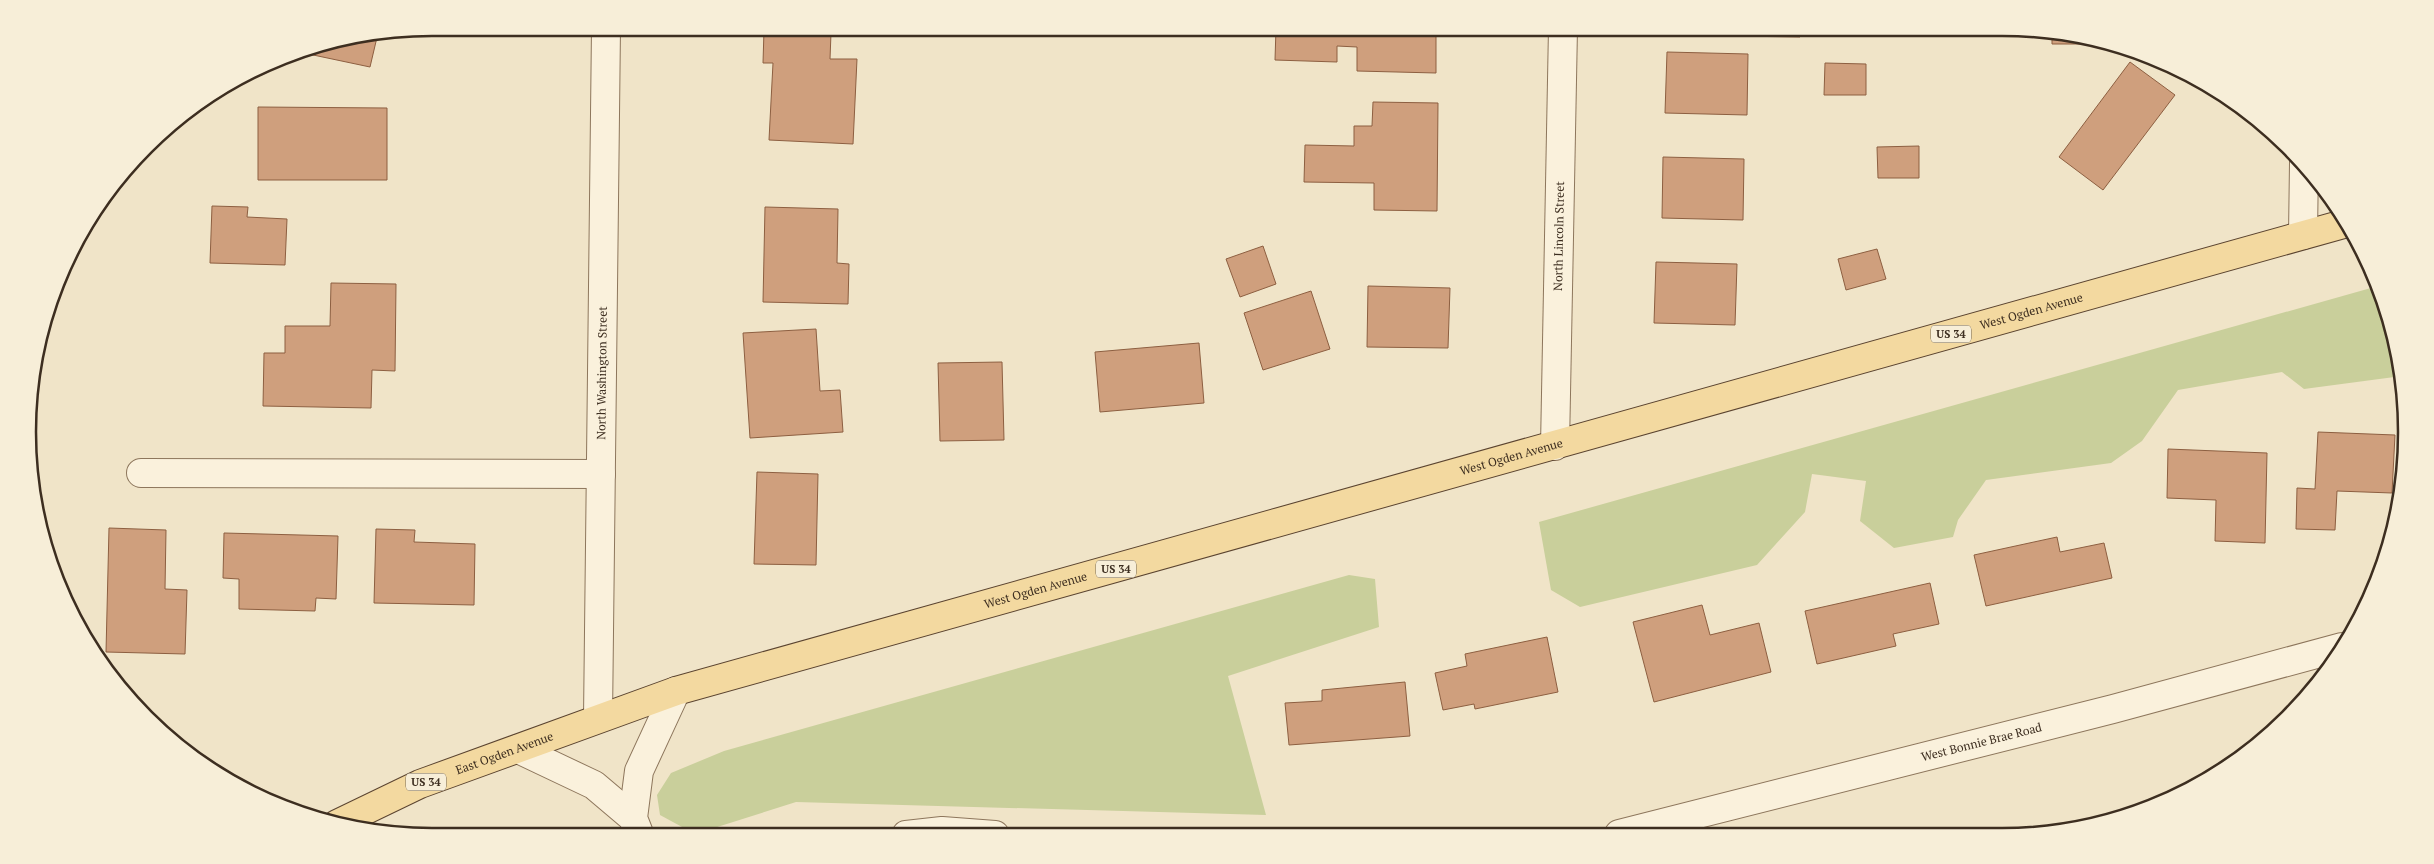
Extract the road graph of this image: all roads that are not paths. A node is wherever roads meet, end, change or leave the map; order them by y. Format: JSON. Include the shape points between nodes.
{"nodes":[{"id":1,"x":606,"y":36,"type":"edge"},
{"id":2,"x":1563,"y":36,"type":"edge"},
{"id":3,"x":2304,"y":176,"type":"edge"},
{"id":4,"x":2339,"y":225,"type":"edge"},
{"id":5,"x":2303,"y":235,"type":"junction"},
{"id":6,"x":1555,"y":446,"type":"junction"},
{"id":7,"x":141,"y":472,"type":"dead end"},
{"id":8,"x":601,"y":474,"type":"junction"},
{"id":9,"x":2333,"y":650,"type":"edge"},
{"id":10,"x":676,"y":691,"type":"junction"},
{"id":11,"x":598,"y":718,"type":"junction"},
{"id":12,"x":518,"y":749,"type":"junction"},
{"id":13,"x":349,"y":818,"type":"edge"},
{"id":14,"x":636,"y":827,"type":"edge"},
{"id":15,"x":1643,"y":828,"type":"edge"}],
"edges":[{"from":1,"to":8,"type":"street","name":"North Washington Street"},
{"from":2,"to":6,"type":"street","name":"North Lincoln Street"},
{"from":3,"to":5,"type":"street"},
{"from":4,"to":5,"type":"main road","name":"West Ogden Avenue","number":"US 34"},
{"from":5,"to":6,"type":"main road","name":"West Ogden Avenue","number":"US 34"},
{"from":6,"to":10,"type":"main road","name":"West Ogden Avenue","number":"US 34"},
{"from":7,"to":8,"type":"street"},
{"from":8,"to":11,"type":"street","name":"North Washington Street"},
{"from":9,"to":15,"type":"street","name":"West Bonnie Brae Road","via":[[2122,707]]},
{"from":10,"to":11,"type":"main road","name":"East Ogden Avenue","number":"US 34"},
{"from":10,"to":14,"type":"street","via":[[639,771]]},
{"from":11,"to":12,"type":"main road","name":"East Ogden Avenue","number":"US 34"},
{"from":12,"to":13,"type":"main road","name":"East Ogden Avenue","number":"US 34","via":[[420,784]]},
{"from":12,"to":14,"type":"street","via":[[594,785]]}]}
